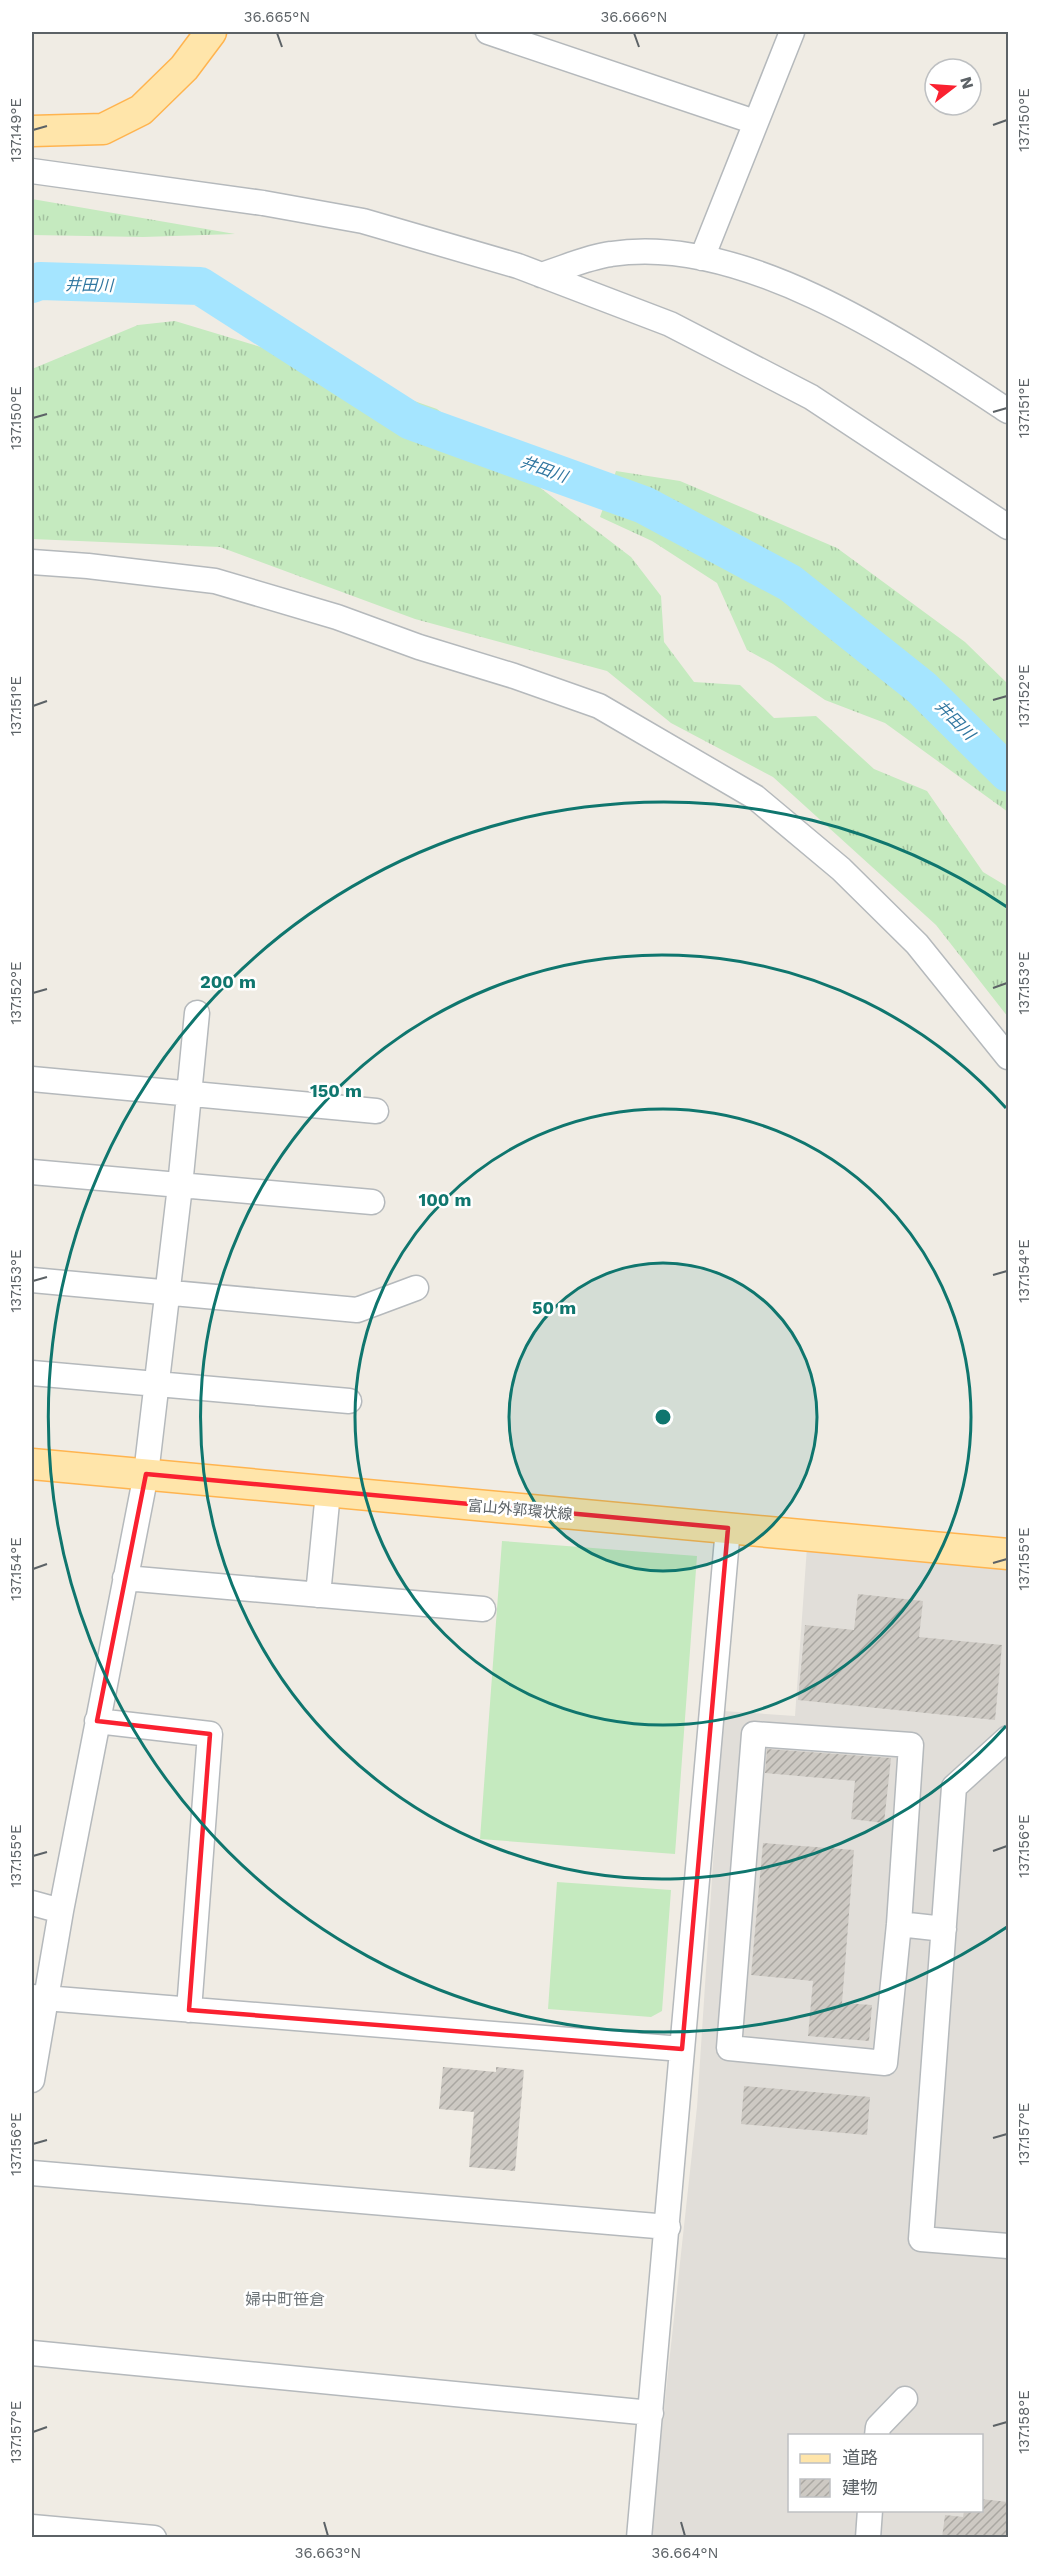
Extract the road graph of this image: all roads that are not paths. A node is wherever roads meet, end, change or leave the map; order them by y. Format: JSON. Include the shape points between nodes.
{"nodes":[{"id":1,"x":211,"y":32,"type":"edge"},
{"id":2,"x":488,"y":32,"type":"edge"},
{"id":3,"x":792,"y":32,"type":"edge"},
{"id":4,"x":755,"y":122,"type":"junction"},
{"id":5,"x":32,"y":131,"type":"edge"},
{"id":6,"x":32,"y":171,"type":"edge"},
{"id":7,"x":702,"y":258,"type":"junction"},
{"id":8,"x":541,"y":275,"type":"junction"},
{"id":9,"x":1008,"y":411,"type":"edge"},
{"id":10,"x":1008,"y":527,"type":"edge"},
{"id":11,"x":32,"y":562,"type":"edge"},
{"id":12,"x":196,"y":1013,"type":"dead end"},
{"id":13,"x":1008,"y":1057,"type":"edge"},
{"id":14,"x":32,"y":1080,"type":"edge"},
{"id":15,"x":189,"y":1095,"type":"junction"},
{"id":16,"x":376,"y":1111,"type":"dead end"},
{"id":17,"x":32,"y":1172,"type":"edge"},
{"id":18,"x":180,"y":1186,"type":"junction"},
{"id":19,"x":372,"y":1202,"type":"dead end"},
{"id":20,"x":32,"y":1280,"type":"edge"},
{"id":21,"x":416,"y":1288,"type":"dead end"},
{"id":22,"x":167,"y":1292,"type":"junction"},
{"id":23,"x":32,"y":1373,"type":"edge"},
{"id":24,"x":157,"y":1383,"type":"junction"},
{"id":25,"x":349,"y":1401,"type":"dead end"},
{"id":26,"x":32,"y":1464,"type":"edge"},
{"id":27,"x":146,"y":1474,"type":"junction"},
{"id":28,"x":328,"y":1492,"type":"junction"},
{"id":29,"x":728,"y":1528,"type":"junction"},
{"id":30,"x":1008,"y":1554,"type":"edge"},
{"id":31,"x":125,"y":1578,"type":"junction"},
{"id":32,"x":318,"y":1594,"type":"junction"},
{"id":33,"x":483,"y":1609,"type":"dead end"},
{"id":34,"x":97,"y":1721,"type":"junction"},
{"id":35,"x":1008,"y":1738,"type":"edge"},
{"id":36,"x":32,"y":1903,"type":"edge"},
{"id":37,"x":61,"y":1911,"type":"junction"},
{"id":38,"x":899,"y":1924,"type":"junction"},
{"id":39,"x":944,"y":1929,"type":"junction"},
{"id":40,"x":38,"y":1998,"type":"edge"},
{"id":41,"x":189,"y":2010,"type":"junction"},
{"id":42,"x":682,"y":2049,"type":"junction"},
{"id":43,"x":32,"y":2080,"type":"edge"},
{"id":44,"x":32,"y":2173,"type":"edge"},
{"id":45,"x":668,"y":2227,"type":"junction"},
{"id":46,"x":1008,"y":2246,"type":"edge"},
{"id":47,"x":32,"y":2353,"type":"edge"},
{"id":48,"x":905,"y":2400,"type":"dead end"},
{"id":49,"x":651,"y":2413,"type":"junction"},
{"id":50,"x":877,"y":2434,"type":"edge"},
{"id":51,"x":870,"y":2512,"type":"edge"},
{"id":52,"x":32,"y":2527,"type":"edge"},
{"id":53,"x":154,"y":2538,"type":"edge"},
{"id":54,"x":639,"y":2538,"type":"edge"},
{"id":55,"x":868,"y":2538,"type":"edge"}],
"edges":[{"from":1,"to":5,"type":"main road","via":[[184,68],[141,110],[103,129]]},
{"from":2,"to":4,"type":"street"},
{"from":3,"to":4,"type":"street"},
{"from":4,"to":7,"type":"street"},
{"from":6,"to":8,"type":"street","via":[[363,221]]},
{"from":7,"to":8,"type":"street","via":[[656,252],[610,254]]},
{"from":7,"to":9,"type":"street","via":[[734,264],[810,295],[898,340]]},
{"from":8,"to":10,"type":"street","via":[[670,324],[811,397]]},
{"from":11,"to":13,"type":"street","via":[[215,581],[337,617],[599,706],[755,797],[841,869],[917,944]]},
{"from":12,"to":15,"type":"street"},
{"from":14,"to":15,"type":"street"},
{"from":15,"to":16,"type":"street"},
{"from":15,"to":18,"type":"street"},
{"from":17,"to":18,"type":"street"},
{"from":18,"to":19,"type":"street"},
{"from":18,"to":22,"type":"street"},
{"from":20,"to":22,"type":"street"},
{"from":21,"to":22,"type":"street","via":[[357,1310]]},
{"from":22,"to":24,"type":"street"},
{"from":23,"to":24,"type":"street"},
{"from":24,"to":25,"type":"street"},
{"from":24,"to":27,"type":"street"},
{"from":26,"to":27,"type":"main road","name":"富山外郭環状線"},
{"from":27,"to":28,"type":"main road","name":"富山外郭環状線"},
{"from":27,"to":31,"type":"street"},
{"from":28,"to":29,"type":"main road","name":"富山外郭環状線"},
{"from":28,"to":32,"type":"street"},
{"from":29,"to":30,"type":"main road","name":"富山外郭環状線"},
{"from":29,"to":42,"type":"street"},
{"from":31,"to":32,"type":"street"},
{"from":31,"to":34,"type":"street"},
{"from":32,"to":33,"type":"street"},
{"from":34,"to":37,"type":"street"},
{"from":34,"to":41,"type":"street","via":[[210,1734]]},
{"from":35,"to":39,"type":"street","via":[[954,1787]]},
{"from":36,"to":37,"type":"street"},
{"from":37,"to":40,"type":"street"},
{"from":38,"to":38,"type":"street","via":[[911,1745],[754,1734],[729,2048],[885,2063]]},
{"from":38,"to":39,"type":"street"},
{"from":39,"to":46,"type":"street","via":[[921,2239]]},
{"from":40,"to":41,"type":"street"},
{"from":40,"to":43,"type":"street"},
{"from":41,"to":42,"type":"street"},
{"from":42,"to":45,"type":"street"},
{"from":44,"to":45,"type":"street"},
{"from":45,"to":49,"type":"street"},
{"from":47,"to":49,"type":"street"},
{"from":48,"to":50,"type":"street","via":[[878,2427]]},
{"from":49,"to":54,"type":"street"},
{"from":51,"to":55,"type":"street"},
{"from":52,"to":53,"type":"street"}]}
